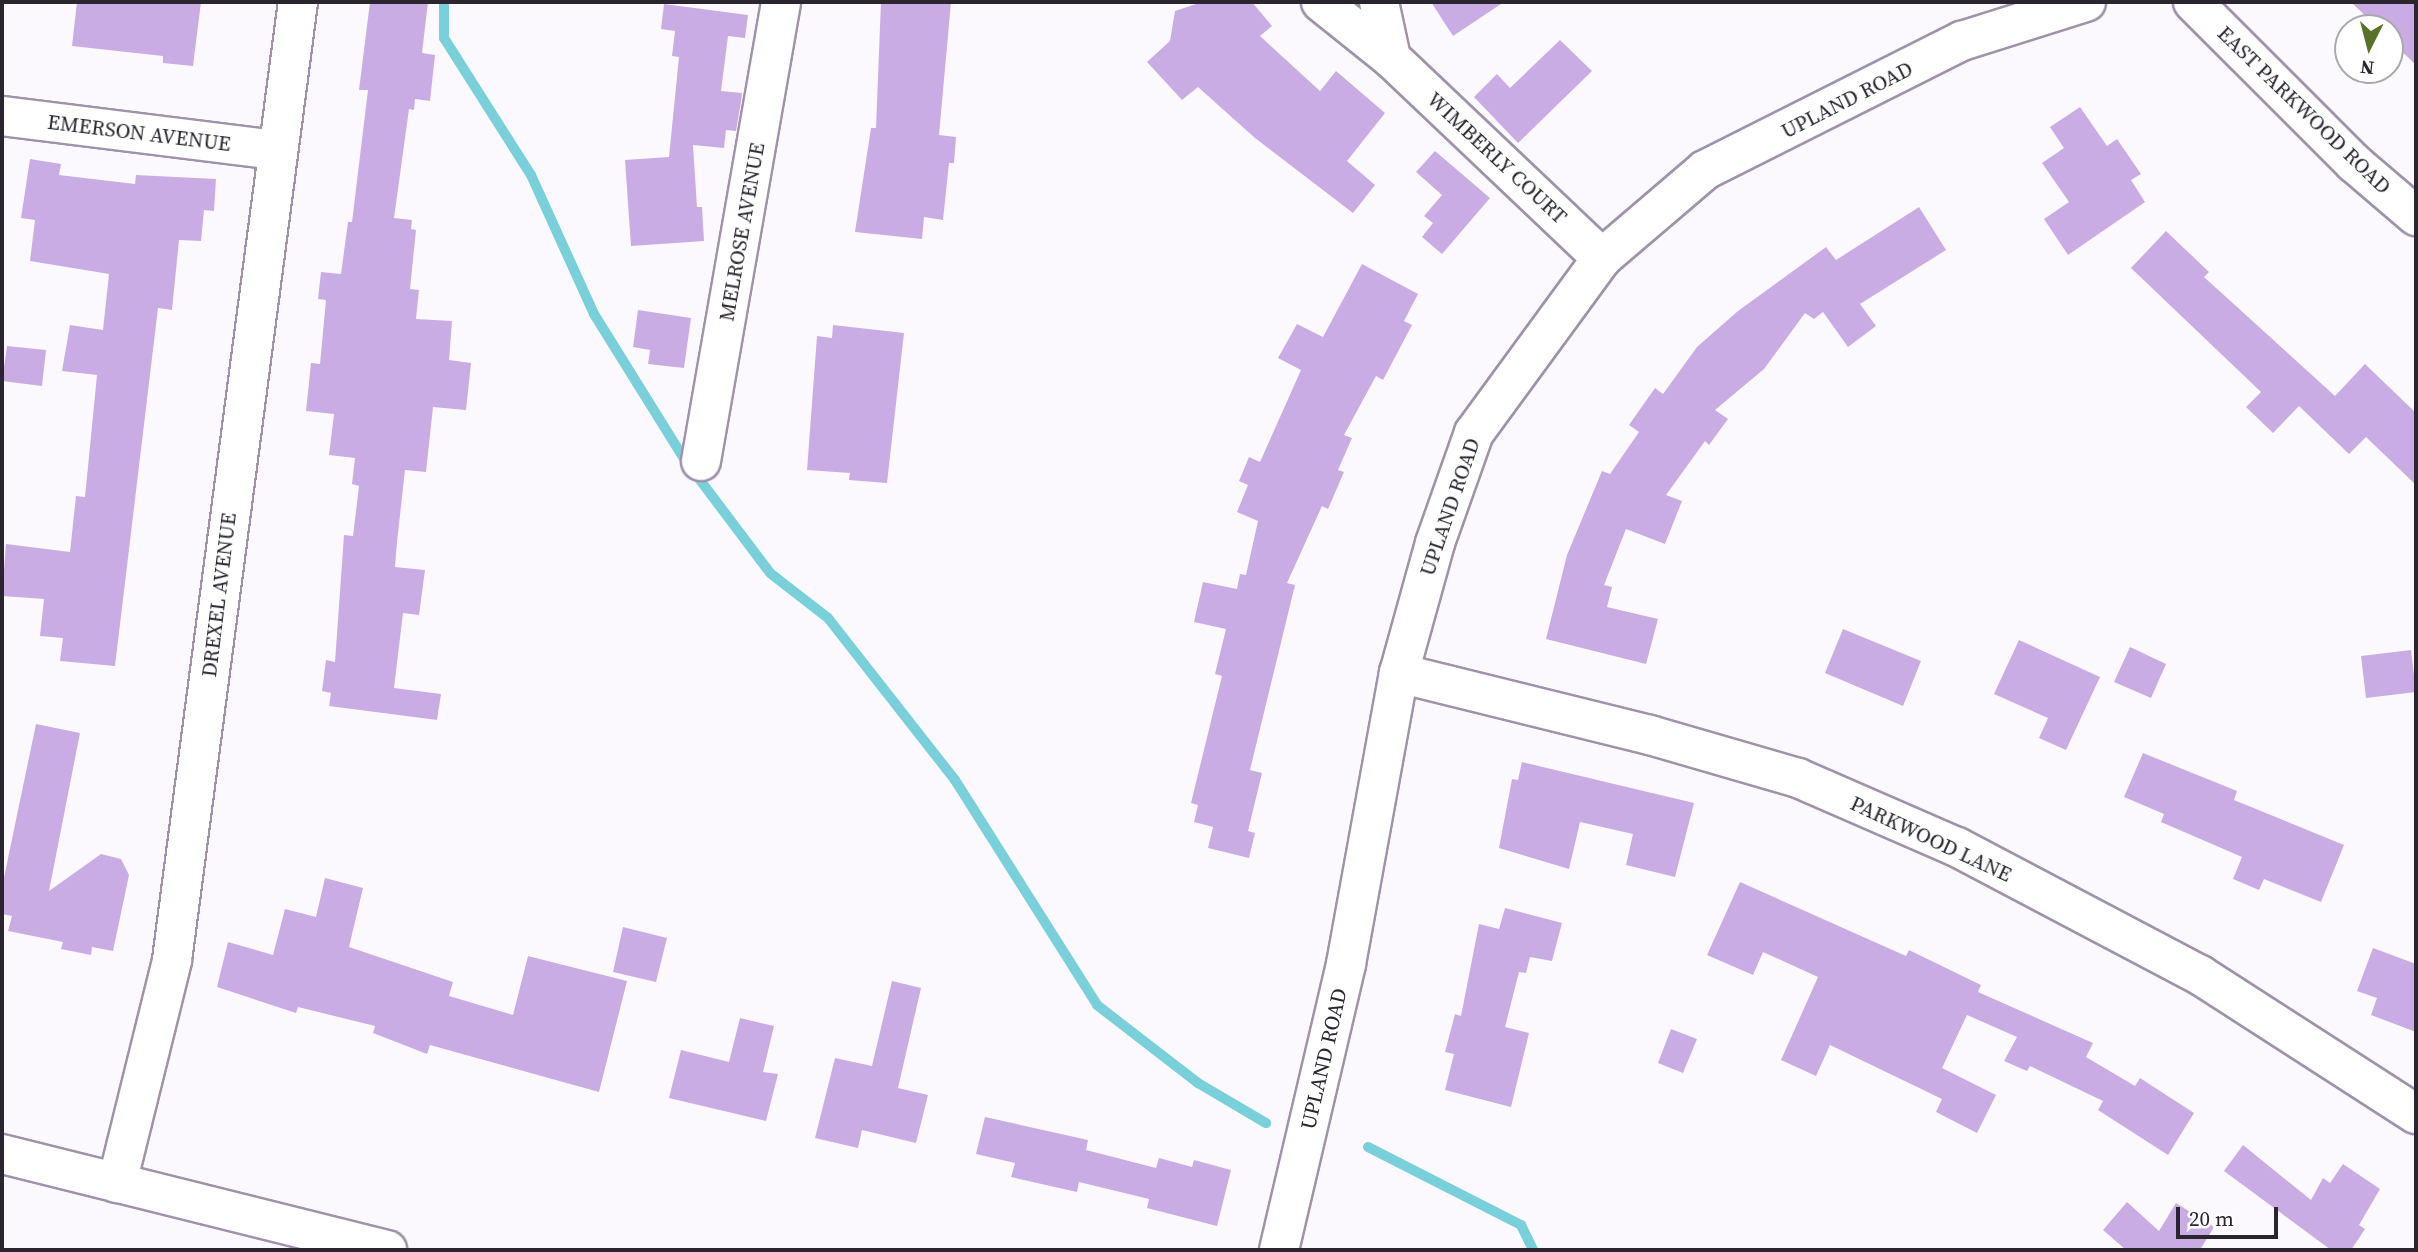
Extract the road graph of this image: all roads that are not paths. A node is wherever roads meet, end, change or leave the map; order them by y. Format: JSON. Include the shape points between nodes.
{"nodes":[{"id":1,"x":298,"y":2,"type":"edge"},
{"id":2,"x":781,"y":2,"type":"edge"},
{"id":3,"x":1321,"y":2,"type":"edge"},
{"id":4,"x":1379,"y":2,"type":"edge"},
{"id":5,"x":2086,"y":2,"type":"edge"},
{"id":6,"x":2193,"y":2,"type":"edge"},
{"id":7,"x":1391,"y":58,"type":"junction"},
{"id":8,"x":2,"y":116,"type":"edge"},
{"id":9,"x":276,"y":150,"type":"junction"},
{"id":10,"x":2416,"y":216,"type":"edge"},
{"id":11,"x":1602,"y":258,"type":"junction"},
{"id":12,"x":701,"y":461,"type":"dead end"},
{"id":13,"x":1399,"y":673,"type":"junction"},
{"id":14,"x":2416,"y":1114,"type":"edge"},
{"id":15,"x":2,"y":1154,"type":"edge"},
{"id":16,"x":117,"y":1183,"type":"junction"},
{"id":17,"x":387,"y":1250,"type":"edge"},
{"id":18,"x":1279,"y":1250,"type":"edge"}],
"edges":[{"from":1,"to":9,"type":"street","name":"DREXEL AVENUE"},
{"from":2,"to":12,"type":"street","name":"MELROSE AVENUE"},
{"from":3,"to":7,"type":"street","name":"WIMBERLY COURT"},
{"from":4,"to":7,"type":"street"},
{"from":5,"to":11,"type":"street","name":"UPLAND ROAD","via":[[1962,41],[1705,170]]},
{"from":6,"to":10,"type":"street","name":"EAST PARKWOOD ROAD","via":[[2354,163]]},
{"from":7,"to":11,"type":"street","name":"WIMBERLY COURT"},
{"from":8,"to":9,"type":"street","name":"EMERSON AVENUE"},
{"from":9,"to":16,"type":"street","name":"DREXEL AVENUE","via":[[172,960]]},
{"from":11,"to":13,"type":"street","name":"UPLAND ROAD","via":[[1474,433],[1435,543]]},
{"from":13,"to":14,"type":"street","name":"PARKWOOD LANE","via":[[1650,735],[1798,778],[1933,836],[2200,975]]},
{"from":13,"to":18,"type":"street","name":"UPLAND ROAD","via":[[1346,964]]},
{"from":15,"to":16,"type":"street"},
{"from":16,"to":17,"type":"street"}]}
